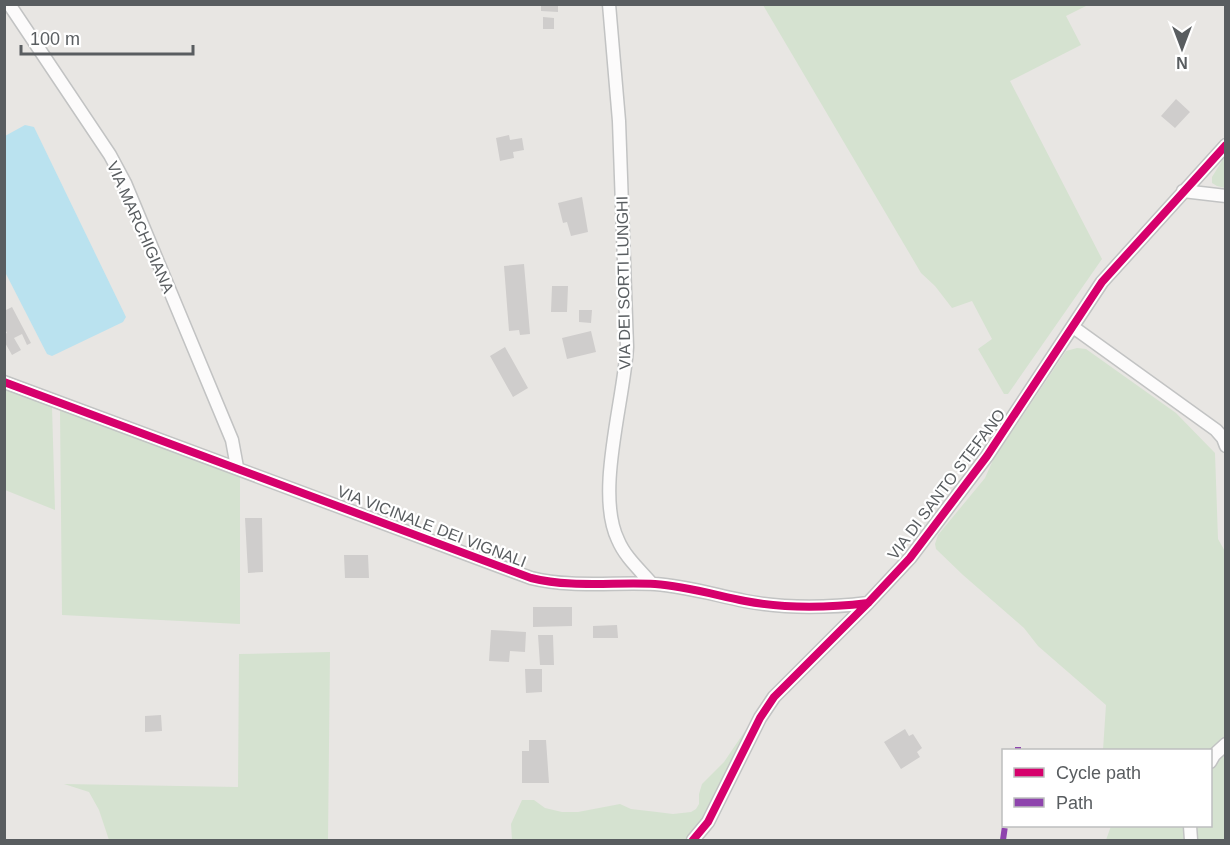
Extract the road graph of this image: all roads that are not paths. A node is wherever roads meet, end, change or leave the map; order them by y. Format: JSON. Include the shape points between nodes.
{"nodes":[{"id":1,"x":9,"y":4,"type":"edge"},
{"id":2,"x":609,"y":4,"type":"edge"},
{"id":3,"x":1226,"y":145,"type":"edge"},
{"id":4,"x":1183,"y":191,"type":"junction"},
{"id":5,"x":1226,"y":196,"type":"edge"},
{"id":6,"x":1073,"y":327,"type":"junction"},
{"id":7,"x":4,"y":382,"type":"edge"},
{"id":8,"x":1226,"y":446,"type":"edge"},
{"id":9,"x":237,"y":467,"type":"junction"},
{"id":10,"x":652,"y":584,"type":"junction"},
{"id":11,"x":868,"y":603,"type":"junction"},
{"id":12,"x":1226,"y":744,"type":"edge"},
{"id":13,"x":1212,"y":758,"type":"edge"},
{"id":14,"x":693,"y":840,"type":"edge"}],
"edges":[{"from":1,"to":9,"type":"street","name":"VIA MARCHIGIANA","via":[[110,154],[125,183],[232,440]]},
{"from":2,"to":10,"type":"street","name":"VIA DEI SORTI LUNGHI","via":[[619,121],[627,347],[609,506],[622,550]]},
{"from":3,"to":4,"type":"street","name":"VIA DI SANTO STEFANO"},
{"from":4,"to":5,"type":"street"},
{"from":4,"to":6,"type":"street","name":"VIA DI SANTO STEFANO","via":[[1102,282]]},
{"from":6,"to":8,"type":"street","via":[[1216,430]]},
{"from":6,"to":11,"type":"street","name":"VIA DI SANTO STEFANO","via":[[987,456],[910,558]]},
{"from":7,"to":9,"type":"street","name":"VIA VICINALE DEI VIGNALI"},
{"from":9,"to":10,"type":"street","name":"VIA VICINALE DEI VIGNALI","via":[[531,578],[571,584]]},
{"from":10,"to":11,"type":"street","name":"VIA VICINALE DEI VIGNALI","via":[[773,605],[828,607]]},
{"from":11,"to":14,"type":"street","name":"VIA DI SANTO STEFANO","via":[[774,698],[708,822]]},
{"from":12,"to":13,"type":"street"}]}
